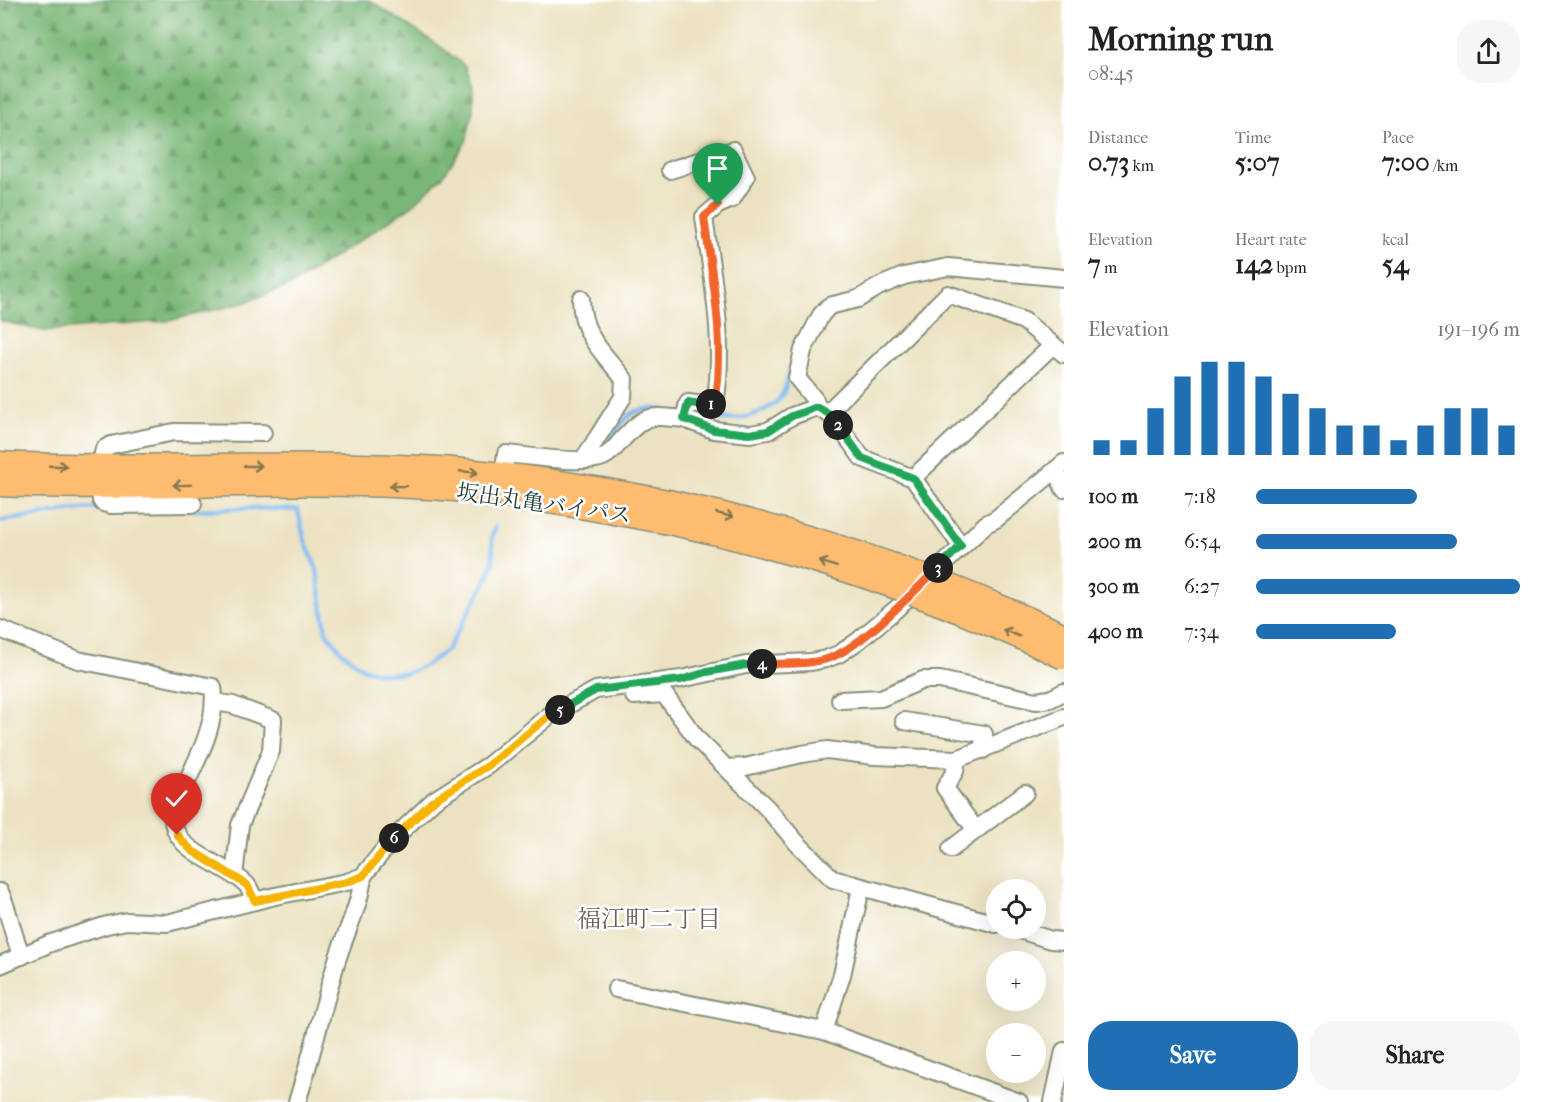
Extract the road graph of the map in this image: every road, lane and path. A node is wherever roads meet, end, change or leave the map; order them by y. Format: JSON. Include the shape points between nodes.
{"nodes":[{"id":1,"x":670,"y":170,"type":"dead end"},
{"id":2,"x":1064,"y":278,"type":"edge"},
{"id":3,"x":581,"y":299,"type":"dead end"},
{"id":4,"x":1058,"y":350,"type":"edge"},
{"id":5,"x":822,"y":410,"type":"junction"},
{"id":6,"x":685,"y":414,"type":"junction"},
{"id":7,"x":263,"y":433,"type":"dead end"},
{"id":8,"x":584,"y":460,"type":"junction"},
{"id":9,"x":0,"y":464,"type":"edge"},
{"id":10,"x":1060,"y":466,"type":"edge"},
{"id":11,"x":503,"y":475,"type":"junction"},
{"id":12,"x":100,"y":476,"type":"junction"},
{"id":13,"x":913,"y":478,"type":"junction"},
{"id":14,"x":0,"y":484,"type":"edge"},
{"id":15,"x":1064,"y":489,"type":"edge"},
{"id":16,"x":193,"y":504,"type":"dead end"},
{"id":17,"x":666,"y":512,"type":"junction"},
{"id":18,"x":961,"y":546,"type":"junction"},
{"id":19,"x":0,"y":628,"type":"edge"},
{"id":20,"x":1064,"y":636,"type":"edge"},
{"id":21,"x":1064,"y":657,"type":"edge"},
{"id":22,"x":596,"y":690,"type":"junction"},
{"id":23,"x":1064,"y":692,"type":"edge"},
{"id":24,"x":840,"y":700,"type":"dead end"},
{"id":25,"x":215,"y":702,"type":"junction"},
{"id":26,"x":1064,"y":717,"type":"edge"},
{"id":27,"x":904,"y":721,"type":"dead end"},
{"id":28,"x":983,"y":750,"type":"junction"},
{"id":29,"x":957,"y":759,"type":"junction"},
{"id":30,"x":727,"y":768,"type":"junction"},
{"id":31,"x":1025,"y":793,"type":"dead end"},
{"id":32,"x":976,"y":830,"type":"junction"},
{"id":33,"x":951,"y":849,"type":"dead end"},
{"id":34,"x":234,"y":876,"type":"junction"},
{"id":35,"x":363,"y":876,"type":"junction"},
{"id":36,"x":861,"y":888,"type":"junction"},
{"id":37,"x":0,"y":892,"type":"edge"},
{"id":38,"x":255,"y":901,"type":"junction"},
{"id":39,"x":986,"y":921,"type":"edge"},
{"id":40,"x":1046,"y":938,"type":"edge"},
{"id":41,"x":1064,"y":941,"type":"edge"},
{"id":42,"x":22,"y":956,"type":"junction"},
{"id":43,"x":0,"y":965,"type":"edge"},
{"id":44,"x":616,"y":989,"type":"dead end"},
{"id":45,"x":824,"y":1031,"type":"junction"},
{"id":46,"x":1064,"y":1055,"type":"edge"},
{"id":47,"x":297,"y":1102,"type":"edge"},
{"id":48,"x":1019,"y":1102,"type":"edge"},
{"id":49,"x":1053,"y":1102,"type":"edge"}],
"edges":[{"from":1,"to":6,"type":"street","via":[[733,150],[746,177],[732,199],[704,217],[719,380],[715,403],[688,403]]},
{"from":2,"to":5,"type":"street","via":[[948,267],[904,276],[858,299],[829,306],[803,350],[797,378]]},
{"from":3,"to":8,"type":"street","via":[[587,332],[624,379],[623,397]]},
{"from":4,"to":5,"type":"street","via":[[1024,321],[948,294]]},
{"from":4,"to":13,"type":"street"},
{"from":5,"to":6,"type":"street","via":[[792,416],[768,431],[750,434],[714,430]]},
{"from":5,"to":13,"type":"street","via":[[831,415],[862,458]]},
{"from":6,"to":8,"type":"street","via":[[640,421],[603,457]]},
{"from":7,"to":12,"type":"street","via":[[174,432],[111,445],[104,449]]},
{"from":8,"to":11,"type":"street","via":[[506,454]]},
{"from":9,"to":12,"type":"highway","name":"坂出丸亀バイパス","one_way":true},
{"from":10,"to":15,"type":"street"},
{"from":10,"to":18,"type":"street"},
{"from":12,"to":11,"type":"highway","name":"坂出丸亀バイパス","one_way":true,"via":[[343,466]]},
{"from":11,"to":17,"type":"highway","name":"坂出丸亀バイパス","via":[[577,486]]},
{"from":12,"to":14,"type":"highway","name":"坂出丸亀バイパス"},
{"from":12,"to":16,"type":"street","via":[[103,503]]},
{"from":17,"to":12,"type":"highway","name":"坂出丸亀バイパス","one_way":true,"via":[[414,486],[228,484]]},
{"from":13,"to":18,"type":"street"},
{"from":17,"to":20,"type":"highway","name":"坂出丸亀バイパス","one_way":true,"bridge":true,"via":[[723,514],[802,535],[946,584]]},
{"from":21,"to":17,"type":"highway","name":"坂出丸亀バイパス","one_way":true,"bridge":true,"via":[[877,580],[717,532]]},
{"from":18,"to":22,"type":"street","via":[[895,610],[839,654],[826,659],[746,665],[681,680]]},
{"from":19,"to":25,"type":"street","via":[[78,660],[213,687]]},
{"from":22,"to":30,"type":"street","via":[[606,697],[664,694],[697,739]]},
{"from":22,"to":35,"type":"street","via":[[550,715],[489,765],[434,800],[391,841]]},
{"from":23,"to":24,"type":"street","via":[[1036,701],[940,680],[923,680],[880,698]]},
{"from":25,"to":34,"type":"street","via":[[204,746],[171,820],[177,835],[191,850]]},
{"from":25,"to":34,"type":"street","via":[[273,720],[271,752],[240,825]]},
{"from":26,"to":28,"type":"street"},
{"from":27,"to":28,"type":"street","via":[[984,734]]},
{"from":28,"to":29,"type":"street"},
{"from":29,"to":30,"type":"street","via":[[827,750]]},
{"from":29,"to":32,"type":"street","via":[[945,788]]},
{"from":30,"to":36,"type":"street","via":[[832,879]]},
{"from":31,"to":32,"type":"street"},
{"from":32,"to":33,"type":"street"},
{"from":34,"to":38,"type":"street","via":[[247,885]]},
{"from":35,"to":38,"type":"street"},
{"from":35,"to":47,"type":"street"},
{"from":36,"to":39,"type":"street"},
{"from":36,"to":45,"type":"street","via":[[842,975]]},
{"from":37,"to":42,"type":"street"},
{"from":38,"to":42,"type":"street","via":[[167,923],[127,921],[107,925]]},
{"from":40,"to":41,"type":"street"},
{"from":42,"to":43,"type":"street"},
{"from":44,"to":45,"type":"street"},
{"from":45,"to":48,"type":"street"},
{"from":46,"to":49,"type":"street"}]}
